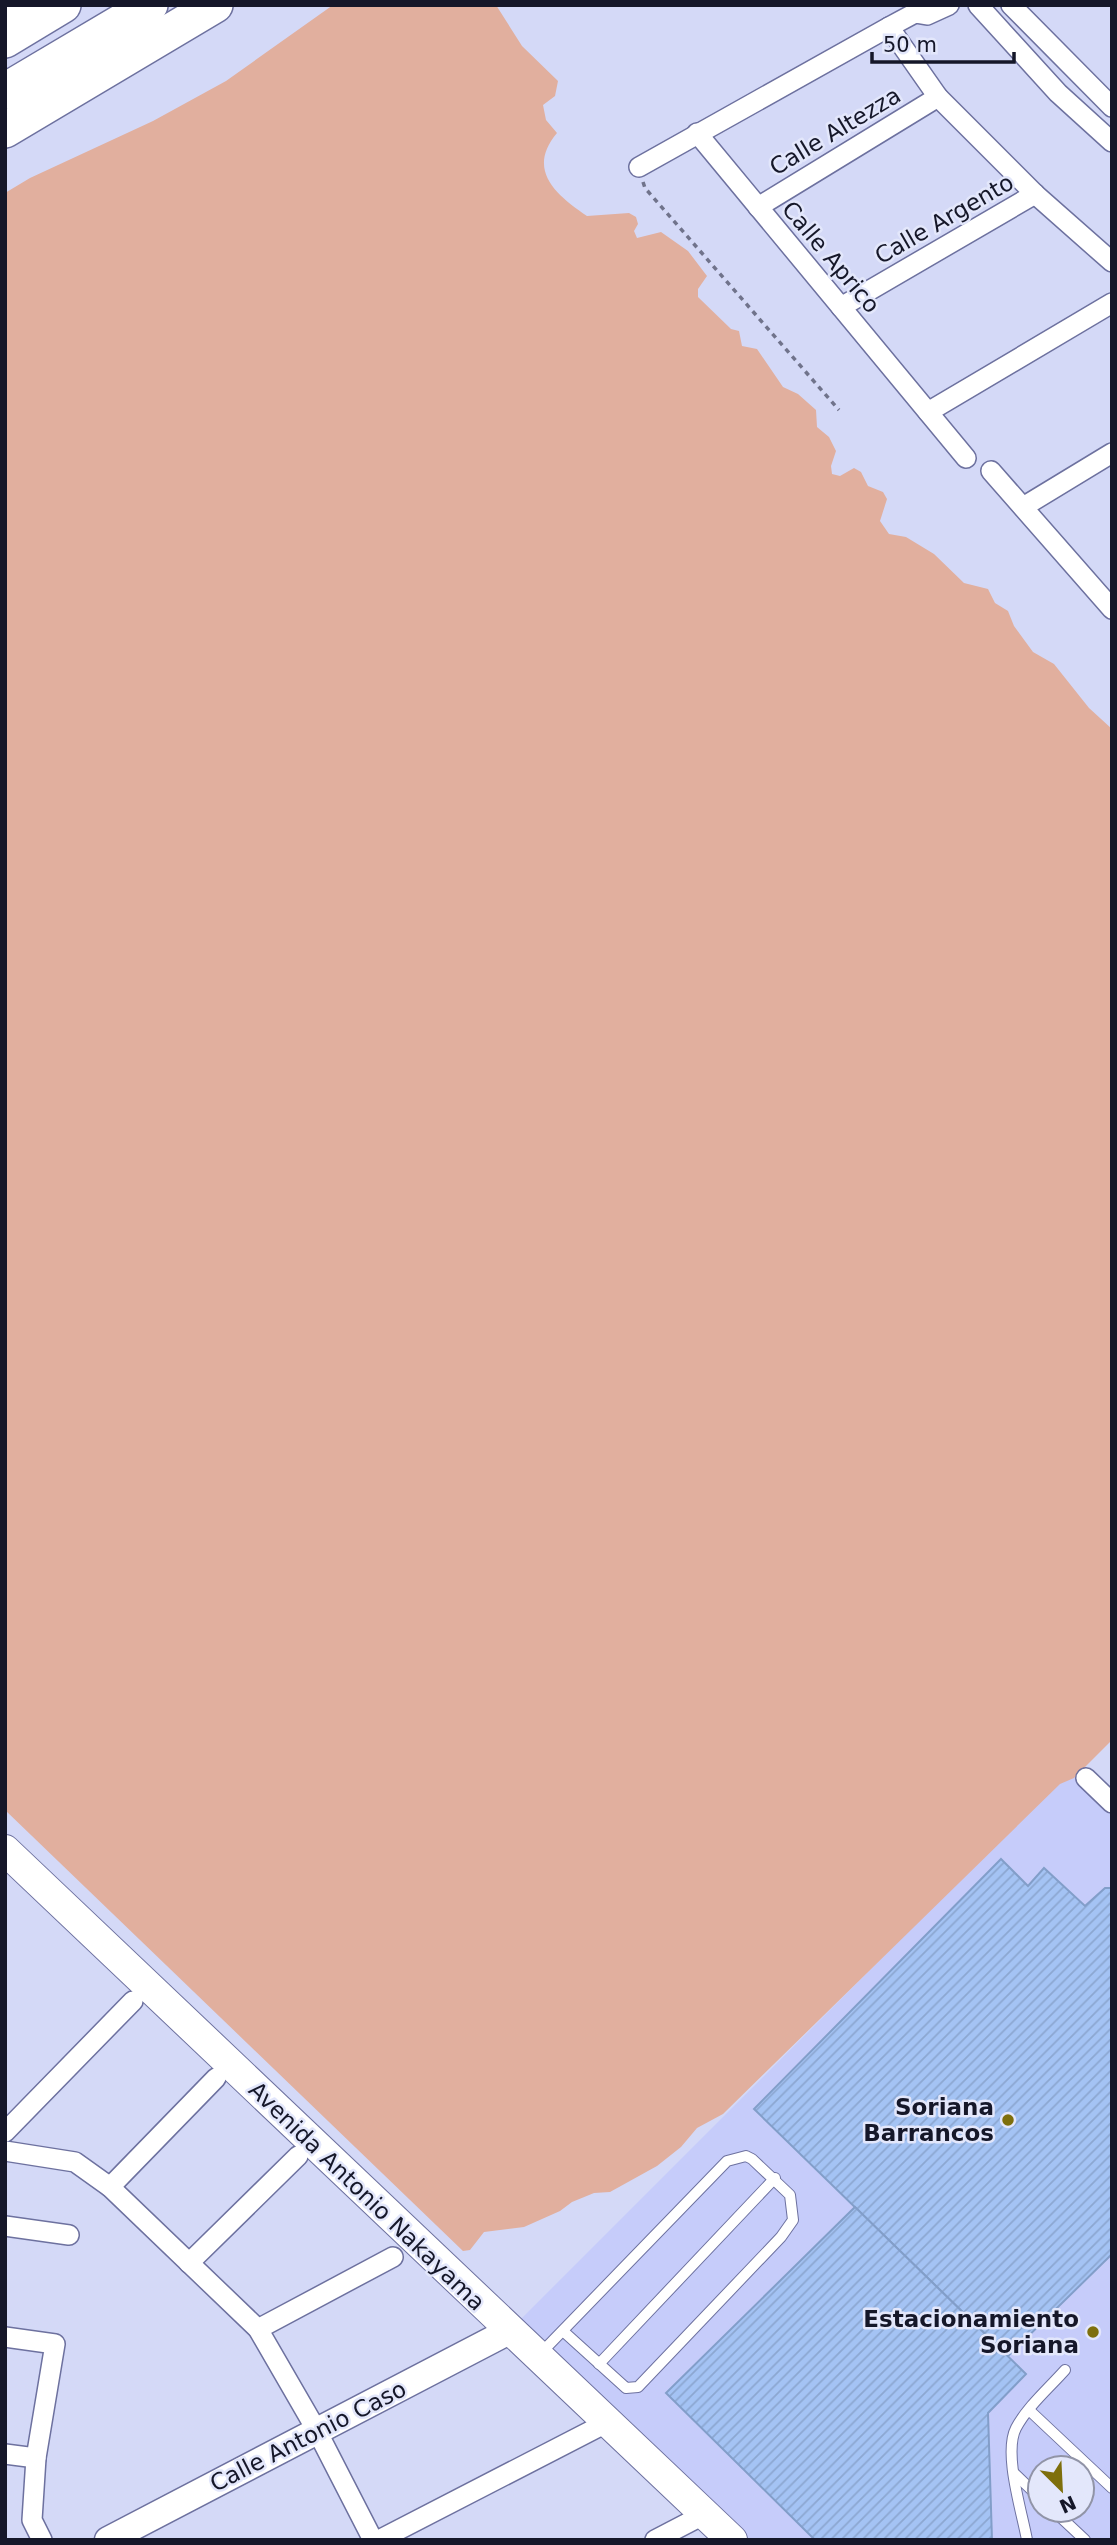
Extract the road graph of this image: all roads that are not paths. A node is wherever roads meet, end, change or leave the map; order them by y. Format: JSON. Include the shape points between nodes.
{"nodes":[{"id":1,"x":10,"y":5,"type":"edge"},
{"id":2,"x":63,"y":5,"type":"edge"},
{"id":3,"x":150,"y":5,"type":"edge"},
{"id":4,"x":215,"y":5,"type":"edge"},
{"id":5,"x":948,"y":5,"type":"edge"},
{"id":6,"x":978,"y":5,"type":"edge"},
{"id":7,"x":1011,"y":5,"type":"edge"},
{"id":8,"x":5,"y":8,"type":"edge"},
{"id":9,"x":916,"y":9,"type":"edge"},
{"id":10,"x":888,"y":27,"type":"junction"},
{"id":11,"x":5,"y":40,"type":"edge"},
{"id":12,"x":5,"y":91,"type":"edge"},
{"id":13,"x":938,"y":97,"type":"junction"},
{"id":14,"x":1112,"y":107,"type":"edge"},
{"id":15,"x":5,"y":130,"type":"edge"},
{"id":16,"x":697,"y":133,"type":"junction"},
{"id":17,"x":1112,"y":142,"type":"edge"},
{"id":18,"x":639,"y":167,"type":"road end"},
{"id":19,"x":1035,"y":194,"type":"junction"},
{"id":20,"x":758,"y":207,"type":"junction"},
{"id":21,"x":1112,"y":262,"type":"edge"},
{"id":22,"x":1112,"y":303,"type":"edge"},
{"id":23,"x":841,"y":307,"type":"junction"},
{"id":24,"x":928,"y":412,"type":"junction"},
{"id":25,"x":1112,"y":453,"type":"edge"},
{"id":26,"x":966,"y":458,"type":"dead end"},
{"id":27,"x":991,"y":471,"type":"dead end"},
{"id":28,"x":1023,"y":507,"type":"junction"},
{"id":29,"x":1112,"y":609,"type":"edge"},
{"id":30,"x":1086,"y":1778,"type":"dead end"},
{"id":31,"x":1112,"y":1804,"type":"edge"},
{"id":32,"x":5,"y":1850,"type":"edge"},
{"id":33,"x":133,"y":2001,"type":"dead end"},
{"id":34,"x":216,"y":2078,"type":"dead end"},
{"id":35,"x":5,"y":2132,"type":"edge"},
{"id":36,"x":5,"y":2151,"type":"edge"},
{"id":37,"x":298,"y":2156,"type":"dead end"},
{"id":38,"x":775,"y":2178,"type":"junction"},
{"id":39,"x":110,"y":2187,"type":"junction"},
{"id":40,"x":5,"y":2227,"type":"edge"},
{"id":41,"x":69,"y":2235,"type":"dead end"},
{"id":42,"x":393,"y":2258,"type":"dead end"},
{"id":43,"x":189,"y":2263,"type":"junction"},
{"id":44,"x":258,"y":2329,"type":"junction"},
{"id":45,"x":509,"y":2331,"type":"junction"},
{"id":46,"x":563,"y":2331,"type":"junction"},
{"id":47,"x":5,"y":2337,"type":"edge"},
{"id":48,"x":537,"y":2357,"type":"junction"},
{"id":49,"x":599,"y":2364,"type":"junction"},
{"id":50,"x":1065,"y":2370,"type":"dead end"},
{"id":51,"x":1029,"y":2410,"type":"junction"},
{"id":52,"x":608,"y":2422,"type":"junction"},
{"id":53,"x":317,"y":2431,"type":"junction"},
{"id":54,"x":5,"y":2454,"type":"edge"},
{"id":55,"x":36,"y":2458,"type":"junction"},
{"id":56,"x":1014,"y":2474,"type":"junction"},
{"id":57,"x":1026,"y":2485,"type":"edge"},
{"id":58,"x":1112,"y":2488,"type":"edge"},
{"id":59,"x":705,"y":2514,"type":"junction"},
{"id":60,"x":1068,"y":2524,"type":"edge"},
{"id":61,"x":42,"y":2540,"type":"edge"},
{"id":62,"x":108,"y":2540,"type":"edge"},
{"id":63,"x":373,"y":2540,"type":"edge"},
{"id":64,"x":379,"y":2540,"type":"edge"},
{"id":65,"x":655,"y":2540,"type":"edge"},
{"id":66,"x":732,"y":2540,"type":"edge"},
{"id":67,"x":1027,"y":2540,"type":"edge"},
{"id":68,"x":1085,"y":2540,"type":"edge"}],
"edges":[{"from":1,"to":8,"type":"highway"},
{"from":2,"to":11,"type":"highway"},
{"from":3,"to":12,"type":"highway"},
{"from":4,"to":15,"type":"highway"},
{"from":5,"to":9,"type":"street","via":[[927,15]]},
{"from":6,"to":17,"type":"street","via":[[1058,93]]},
{"from":7,"to":14,"type":"street"},
{"from":9,"to":10,"type":"street"},
{"from":10,"to":13,"type":"street"},
{"from":10,"to":16,"type":"street"},
{"from":13,"to":19,"type":"street"},
{"from":13,"to":20,"type":"street","name":"Calle Altezza"},
{"from":16,"to":18,"type":"street"},
{"from":16,"to":20,"type":"street","name":"Calle Aprico"},
{"from":19,"to":21,"type":"street"},
{"from":19,"to":23,"type":"street","name":"Calle Argento"},
{"from":20,"to":23,"type":"street","name":"Calle Aprico"},
{"from":22,"to":24,"type":"street"},
{"from":23,"to":24,"type":"street","name":"Calle Aprico"},
{"from":24,"to":26,"type":"street","name":"Calle Aprico"},
{"from":25,"to":28,"type":"street"},
{"from":27,"to":28,"type":"street"},
{"from":28,"to":29,"type":"street"},
{"from":30,"to":31,"type":"street"},
{"from":32,"to":45,"type":"main road","name":"Avenida Antonio Nakayama"},
{"from":33,"to":35,"type":"street"},
{"from":34,"to":39,"type":"street"},
{"from":36,"to":39,"type":"street","via":[[75,2162]]},
{"from":37,"to":43,"type":"street"},
{"from":38,"to":46,"type":"lane","via":[[746,2156],[727,2161]]},
{"from":38,"to":49,"type":"lane"},
{"from":38,"to":49,"type":"lane","via":[[790,2195],[793,2220],[763,2257],[638,2387],[626,2388]]},
{"from":39,"to":43,"type":"street"},
{"from":40,"to":41,"type":"street"},
{"from":42,"to":44,"type":"street"},
{"from":43,"to":44,"type":"street"},
{"from":44,"to":53,"type":"street"},
{"from":45,"to":48,"type":"main road","name":"Avenida Antonio Nakayama"},
{"from":45,"to":53,"type":"street","name":"Calle Antonio Caso"},
{"from":46,"to":48,"type":"lane"},
{"from":46,"to":49,"type":"lane"},
{"from":47,"to":55,"type":"street","via":[[55,2344]]},
{"from":48,"to":52,"type":"main road","name":"Avenida Antonio Nakayama"},
{"from":50,"to":51,"type":"lane"},
{"from":51,"to":56,"type":"lane","via":[[1013,2436]]},
{"from":51,"to":58,"type":"lane"},
{"from":52,"to":59,"type":"main road","name":"Avenida Antonio Nakayama"},
{"from":52,"to":64,"type":"street"},
{"from":53,"to":62,"type":"street","name":"Calle Antonio Caso"},
{"from":53,"to":63,"type":"street"},
{"from":54,"to":55,"type":"street"},
{"from":55,"to":61,"type":"street","via":[[32,2520]]},
{"from":56,"to":57,"type":"lane"},
{"from":56,"to":67,"type":"lane"},
{"from":59,"to":65,"type":"street"},
{"from":59,"to":66,"type":"main road","name":"Avenida Antonio Nakayama"},
{"from":60,"to":68,"type":"lane"}]}
